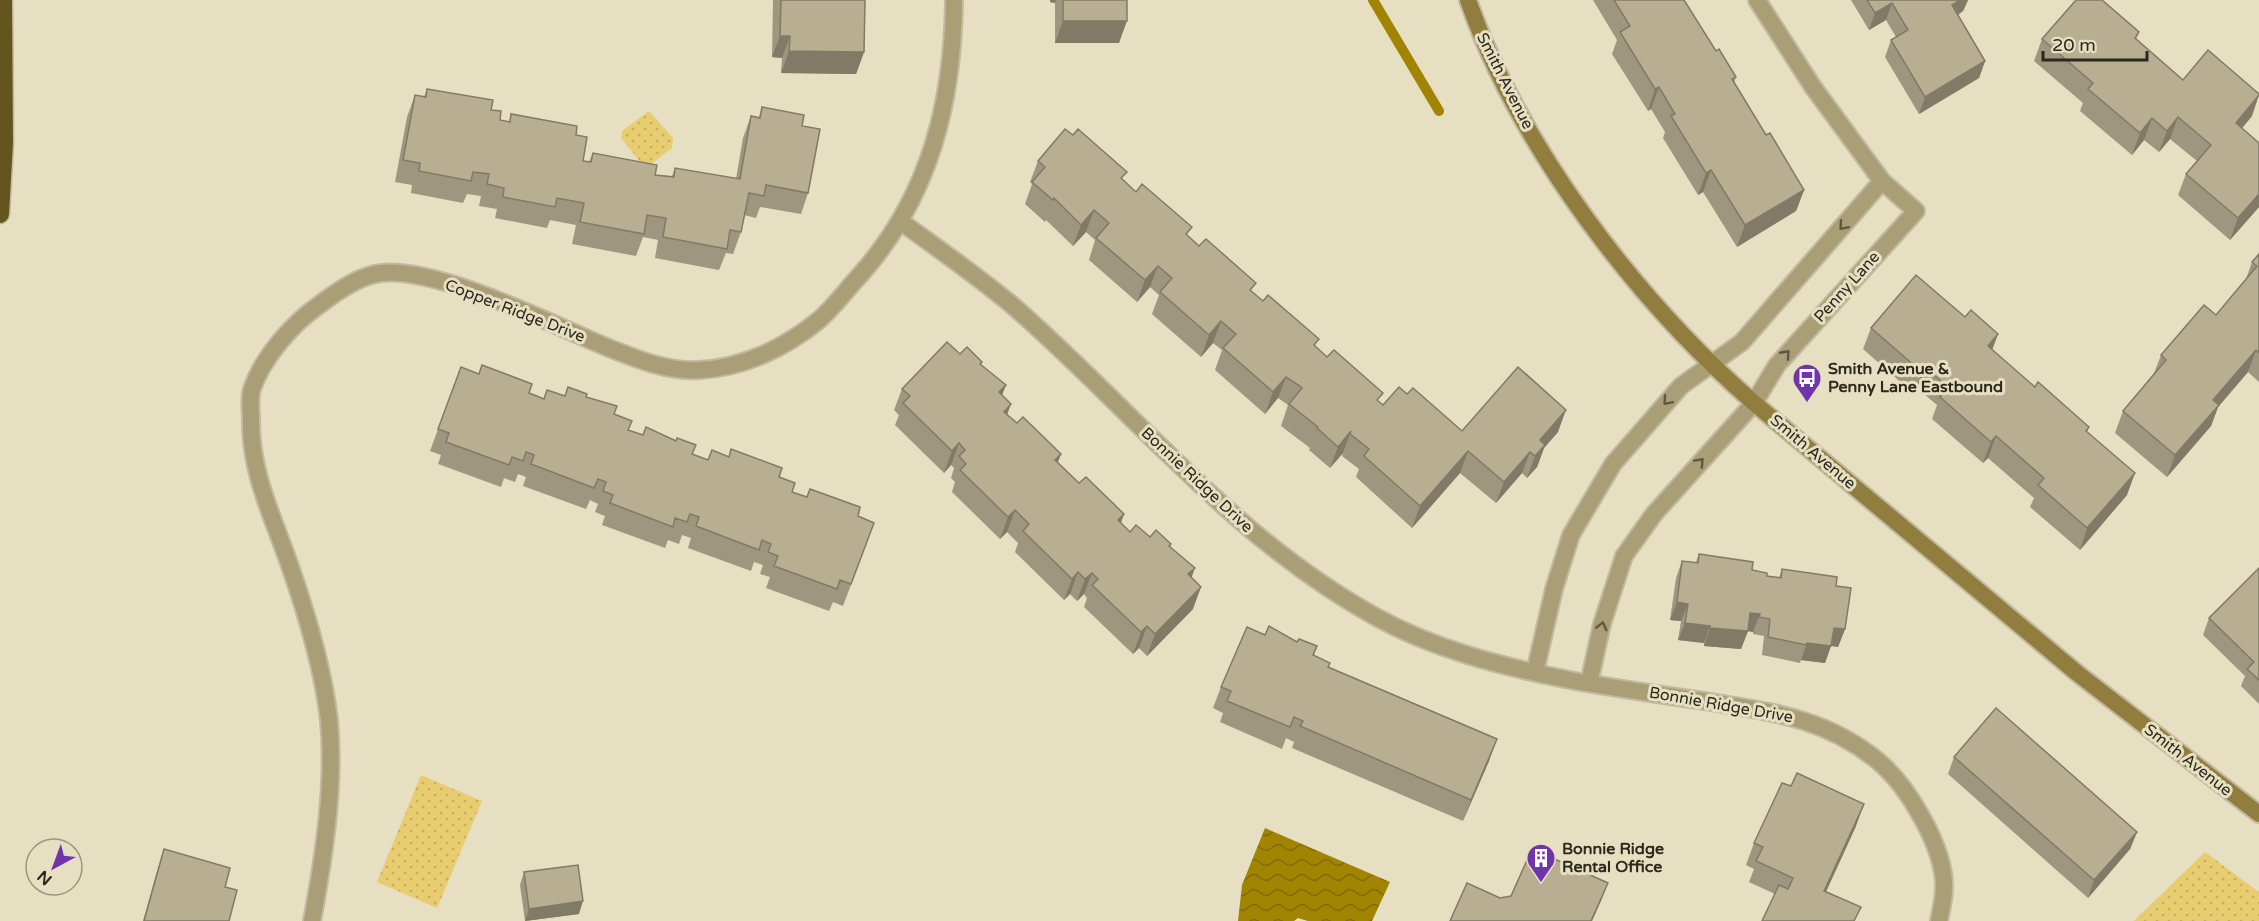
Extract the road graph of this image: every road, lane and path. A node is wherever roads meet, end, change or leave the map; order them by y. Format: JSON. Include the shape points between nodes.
{"nodes":[{"id":1,"x":3,"y":0,"type":"edge"},
{"id":2,"x":954,"y":0,"type":"edge"},
{"id":3,"x":1468,"y":0,"type":"edge"},
{"id":4,"x":1757,"y":0,"type":"edge"},
{"id":5,"x":1882,"y":181,"type":"junction"},
{"id":6,"x":0,"y":214,"type":"edge"},
{"id":7,"x":900,"y":221,"type":"junction"},
{"id":8,"x":1712,"y":363,"type":"junction"},
{"id":9,"x":1754,"y":403,"type":"junction"},
{"id":10,"x":1535,"y":672,"type":"junction"},
{"id":11,"x":1589,"y":683,"type":"junction"},
{"id":12,"x":2259,"y":814,"type":"edge"},
{"id":13,"x":312,"y":921,"type":"edge"},
{"id":14,"x":1939,"y":921,"type":"edge"}],
"edges":[{"from":1,"to":6,"type":"highway"},
{"from":2,"to":7,"type":"street","name":"Copper Ridge Drive","via":[[944,105],[929,164]]},
{"from":3,"to":8,"type":"main road","name":"Smith Avenue","via":[[1524,121],[1583,212],[1643,291]]},
{"from":4,"to":5,"type":"street","name":"Penny Lane","via":[[1813,87]]},
{"from":5,"to":8,"type":"street","one_way":true,"via":[[1742,342]]},
{"from":9,"to":5,"type":"street","name":"Penny Lane","one_way":true,"via":[[1777,365],[1916,211]]},
{"from":7,"to":10,"type":"street","name":"Bonnie Ridge Drive","via":[[1011,304],[1232,517],[1304,572],[1376,617],[1431,642]]},
{"from":7,"to":13,"type":"street","name":"Copper Ridge Drive","via":[[820,319],[777,348],[739,364],[696,371],[648,363],[450,283],[380,273],[340,289],[286,335],[251,392],[251,448],[258,481],[315,645],[329,721],[324,855]]},
{"from":8,"to":9,"type":"main road","name":"Smith Avenue"},
{"from":8,"to":10,"type":"street","one_way":true,"via":[[1681,386],[1613,464],[1590,498],[1571,535]]},
{"from":11,"to":9,"type":"street","one_way":true,"via":[[1602,624],[1624,556],[1654,514]]},
{"from":9,"to":12,"type":"main road","name":"Smith Avenue","via":[[2077,673]]},
{"from":10,"to":11,"type":"street","name":"Bonnie Ridge Drive"},
{"from":11,"to":14,"type":"street","name":"Bonnie Ridge Drive","via":[[1791,715],[1836,732],[1879,762],[1912,798],[1934,844],[1944,885]]}]}
